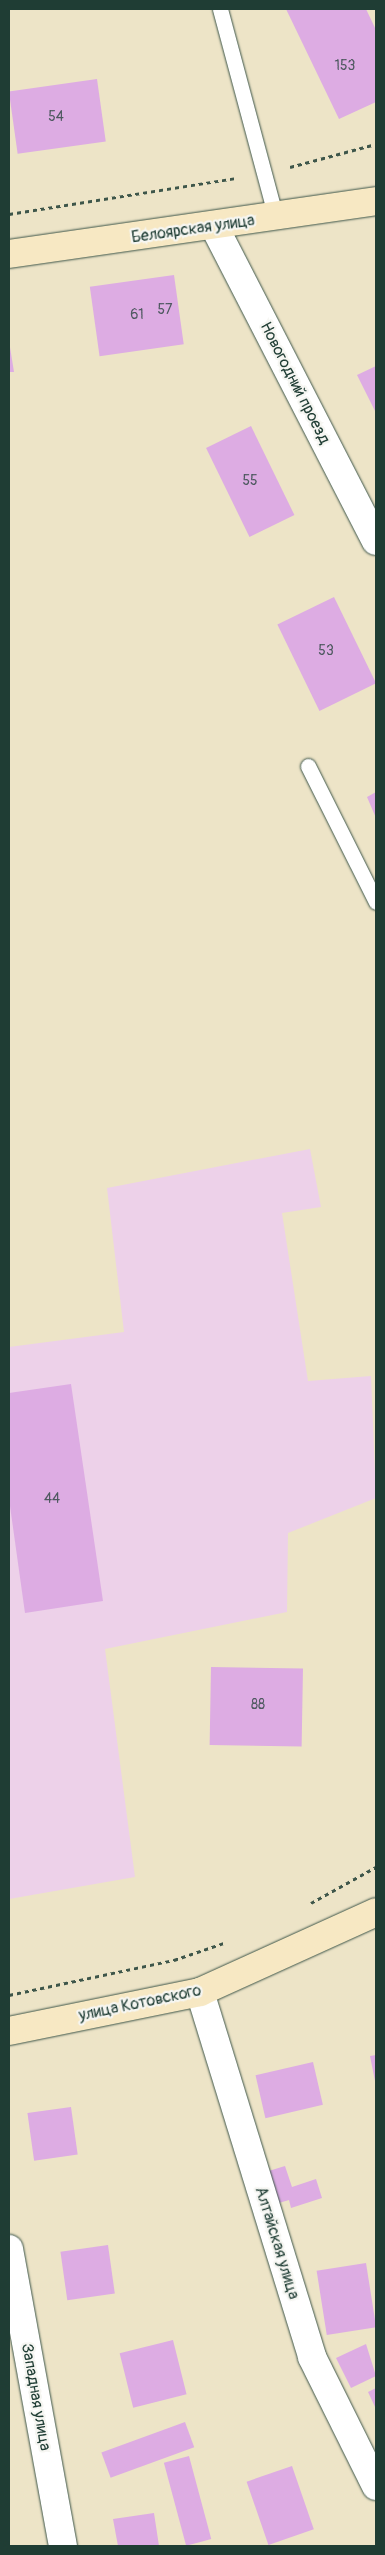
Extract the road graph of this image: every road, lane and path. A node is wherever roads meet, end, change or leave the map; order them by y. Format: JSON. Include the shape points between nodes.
{"nodes":[{"id":1,"x":220,"y":9,"type":"edge"},
{"id":2,"x":376,"y":144,"type":"edge"},
{"id":3,"x":261,"y":174,"type":"junction"},
{"id":4,"x":376,"y":201,"type":"edge"},
{"id":5,"x":9,"y":214,"type":"edge"},
{"id":6,"x":276,"y":218,"type":"junction"},
{"id":7,"x":214,"y":226,"type":"junction"},
{"id":8,"x":9,"y":254,"type":"edge"},
{"id":9,"x":376,"y":541,"type":"edge"},
{"id":10,"x":308,"y":766,"type":"dead end"},
{"id":11,"x":376,"y":902,"type":"edge"},
{"id":12,"x":376,"y":1867,"type":"edge"},
{"id":13,"x":301,"y":1908,"type":"dead end"},
{"id":14,"x":376,"y":1912,"type":"edge"},
{"id":15,"x":235,"y":1939,"type":"dead end"},
{"id":16,"x":200,"y":1992,"type":"junction"},
{"id":17,"x":9,"y":1995,"type":"edge"},
{"id":18,"x":9,"y":2030,"type":"edge"},
{"id":19,"x":9,"y":2248,"type":"edge"},
{"id":20,"x":376,"y":2486,"type":"edge"},
{"id":21,"x":63,"y":2546,"type":"edge"}],
"edges":[{"from":1,"to":3,"type":"lane"},
{"from":2,"to":3,"type":"path"},
{"from":3,"to":5,"type":"path"},
{"from":3,"to":6,"type":"lane"},
{"from":4,"to":6,"type":"street","name":"Белоярская улица"},
{"from":6,"to":7,"type":"street","name":"Белоярская улица"},
{"from":7,"to":8,"type":"street","name":"Белоярская улица"},
{"from":7,"to":9,"type":"street","name":"Новогодний проезд"},
{"from":10,"to":11,"type":"lane"},
{"from":12,"to":13,"type":"path"},
{"from":14,"to":16,"type":"street","name":"улица Котовского"},
{"from":15,"to":17,"type":"path","via":[[174,1960]]},
{"from":16,"to":18,"type":"street","name":"улица Котовского"},
{"from":16,"to":20,"type":"street","name":"Алтайская улица","via":[[312,2357]]},
{"from":19,"to":21,"type":"street","name":"Западная улица"}]}
